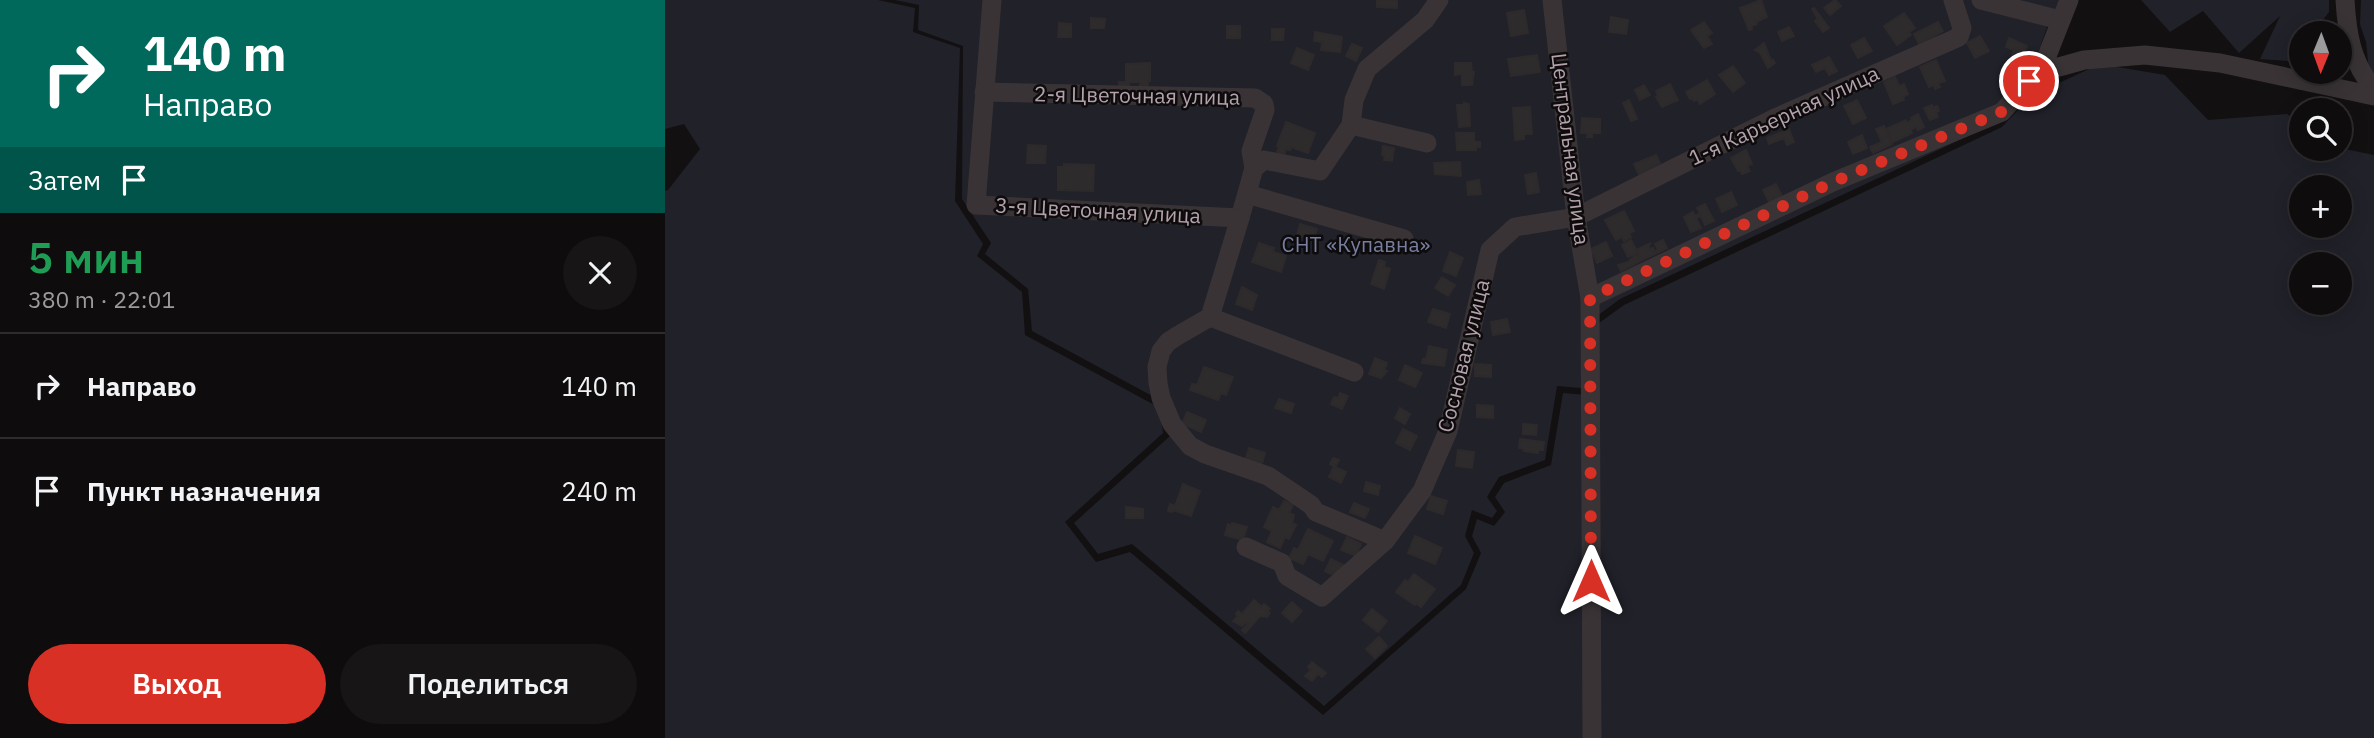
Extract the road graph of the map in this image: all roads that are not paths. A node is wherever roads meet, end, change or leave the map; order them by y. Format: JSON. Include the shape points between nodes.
{"nodes":[{"id":1,"x":992,"y":0,"type":"edge"},
{"id":2,"x":1439,"y":0,"type":"edge"},
{"id":3,"x":1552,"y":0,"type":"edge"},
{"id":4,"x":1953,"y":0,"type":"edge"},
{"id":5,"x":1981,"y":0,"type":"edge"},
{"id":6,"x":2069,"y":0,"type":"edge"},
{"id":7,"x":2345,"y":0,"type":"edge"},
{"id":8,"x":2060,"y":20,"type":"junction"},
{"id":9,"x":2043,"y":66,"type":"junction"},
{"id":10,"x":2374,"y":89,"type":"edge"},
{"id":11,"x":984,"y":92,"type":"junction"},
{"id":12,"x":2374,"y":96,"type":"edge"},
{"id":13,"x":1351,"y":125,"type":"junction"},
{"id":14,"x":1427,"y":142,"type":"dead end"},
{"id":15,"x":1254,"y":168,"type":"junction"},
{"id":16,"x":1247,"y":194,"type":"junction"},
{"id":17,"x":1576,"y":217,"type":"junction"},
{"id":18,"x":1240,"y":218,"type":"junction"},
{"id":19,"x":1404,"y":239,"type":"dead end"},
{"id":20,"x":1590,"y":298,"type":"junction"},
{"id":21,"x":1210,"y":317,"type":"junction"},
{"id":22,"x":1354,"y":372,"type":"dead end"},
{"id":23,"x":1385,"y":541,"type":"junction"},
{"id":24,"x":1246,"y":547,"type":"dead end"},
{"id":25,"x":1592,"y":738,"type":"edge"}],
"edges":[{"from":1,"to":11,"type":"street"},
{"from":2,"to":13,"type":"street","via":[[1425,20],[1367,69],[1354,100]]},
{"from":3,"to":17,"type":"street","name":"Центральная улица"},
{"from":4,"to":17,"type":"street","name":"1-я Карьерная улица","via":[[1962,28],[1959,37],[1775,118]]},
{"from":5,"to":8,"type":"street"},
{"from":6,"to":8,"type":"street"},
{"from":7,"to":10,"type":"street","via":[[2347,37]]},
{"from":8,"to":9,"type":"street"},
{"from":9,"to":12,"type":"street","via":[[2145,55],[2220,64]]},
{"from":9,"to":20,"type":"street","via":[[2001,112],[1833,182]]},
{"from":11,"to":15,"type":"street","name":"2-я Цветочная улица","via":[[1255,98],[1265,110],[1251,151]]},
{"from":11,"to":18,"type":"street","name":"3-я Цветочная улица","via":[[977,205]]},
{"from":13,"to":14,"type":"street"},
{"from":13,"to":15,"type":"street","via":[[1320,170],[1265,160]]},
{"from":15,"to":16,"type":"street"},
{"from":16,"to":18,"type":"street"},
{"from":16,"to":19,"type":"street"},
{"from":17,"to":20,"type":"street","name":"Центральная улица"},
{"from":17,"to":23,"type":"street","name":"Сосновая улица","via":[[1515,227],[1490,250],[1448,431],[1422,491]]},
{"from":18,"to":21,"type":"street"},
{"from":20,"to":25,"type":"street","name":"Центральная улица"},
{"from":21,"to":22,"type":"street"},
{"from":21,"to":23,"type":"street","via":[[1161,351],[1157,367],[1161,398],[1180,434],[1205,454],[1268,476],[1316,512]]},
{"from":23,"to":24,"type":"street","name":"Сосновая улица","via":[[1322,597],[1287,576],[1282,563]]}]}
